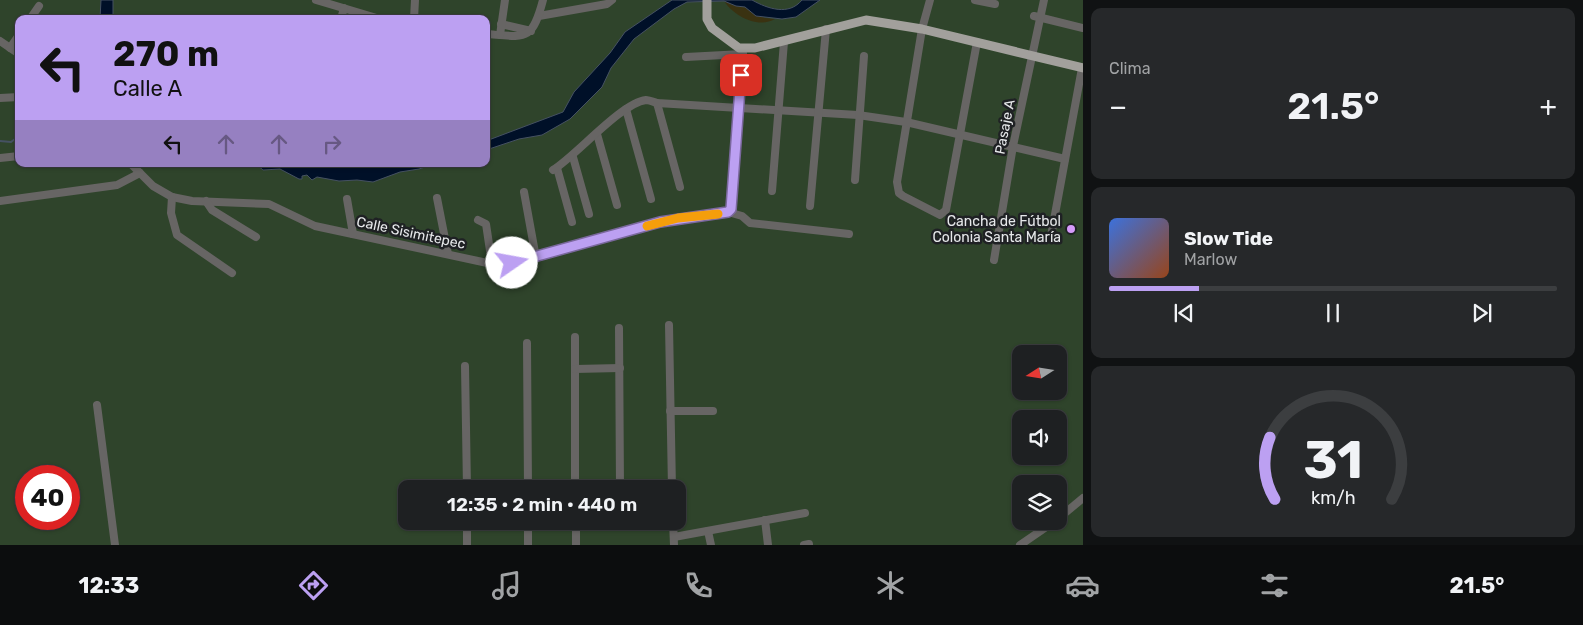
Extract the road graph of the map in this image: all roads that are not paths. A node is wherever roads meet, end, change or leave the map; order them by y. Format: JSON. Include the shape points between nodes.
{"nodes":[{"id":1,"x":316,"y":0,"type":"edge"},
{"id":2,"x":415,"y":0,"type":"edge"},
{"id":3,"x":505,"y":0,"type":"edge"},
{"id":4,"x":544,"y":0,"type":"edge"},
{"id":5,"x":930,"y":0,"type":"edge"},
{"id":6,"x":975,"y":0,"type":"edge"},
{"id":7,"x":1044,"y":0,"type":"edge"},
{"id":8,"x":611,"y":1,"type":"edge"},
{"id":9,"x":706,"y":3,"type":"edge"},
{"id":10,"x":994,"y":4,"type":"dead end"},
{"id":11,"x":39,"y":6,"type":"dead end"},
{"id":12,"x":344,"y":8,"type":"junction"},
{"id":13,"x":33,"y":15,"type":"edge"},
{"id":14,"x":342,"y":15,"type":"edge"},
{"id":15,"x":367,"y":15,"type":"edge"},
{"id":16,"x":414,"y":15,"type":"edge"},
{"id":17,"x":539,"y":16,"type":"junction"},
{"id":18,"x":1037,"y":17,"type":"junction"},
{"id":19,"x":501,"y":24,"type":"junction"},
{"id":20,"x":1083,"y":28,"type":"edge"},
{"id":21,"x":826,"y":29,"type":"junction"},
{"id":22,"x":532,"y":30,"type":"junction"},
{"id":23,"x":922,"y":30,"type":"junction"},
{"id":24,"x":490,"y":34,"type":"edge"},
{"id":25,"x":500,"y":35,"type":"junction"},
{"id":26,"x":15,"y":41,"type":"edge"},
{"id":27,"x":0,"y":42,"type":"edge"},
{"id":28,"x":784,"y":42,"type":"junction"},
{"id":29,"x":977,"y":42,"type":"junction"},
{"id":30,"x":10,"y":48,"type":"junction"},
{"id":31,"x":15,"y":51,"type":"edge"},
{"id":32,"x":743,"y":51,"type":"junction"},
{"id":33,"x":864,"y":56,"type":"dead end"},
{"id":34,"x":1032,"y":56,"type":"junction"},
{"id":35,"x":686,"y":57,"type":"dead end"},
{"id":36,"x":1082,"y":68,"type":"edge"},
{"id":37,"x":15,"y":97,"type":"edge"},
{"id":38,"x":0,"y":98,"type":"edge"},
{"id":39,"x":657,"y":103,"type":"junction"},
{"id":40,"x":739,"y":107,"type":"junction"},
{"id":41,"x":626,"y":109,"type":"junction"},
{"id":42,"x":777,"y":109,"type":"junction"},
{"id":43,"x":817,"y":112,"type":"junction"},
{"id":44,"x":858,"y":115,"type":"junction"},
{"id":45,"x":906,"y":122,"type":"junction"},
{"id":46,"x":597,"y":134,"type":"junction"},
{"id":47,"x":960,"y":134,"type":"junction"},
{"id":48,"x":1013,"y":146,"type":"junction"},
{"id":49,"x":15,"y":156,"type":"edge"},
{"id":50,"x":573,"y":157,"type":"junction"},
{"id":51,"x":0,"y":158,"type":"edge"},
{"id":52,"x":1065,"y":159,"type":"junction"},
{"id":53,"x":134,"y":167,"type":"edge"},
{"id":54,"x":140,"y":173,"type":"junction"},
{"id":55,"x":855,"y":180,"type":"dead end"},
{"id":56,"x":680,"y":187,"type":"dead end"},
{"id":57,"x":772,"y":191,"type":"dead end"},
{"id":58,"x":524,"y":192,"type":"dead end"},
{"id":59,"x":172,"y":197,"type":"junction"},
{"id":60,"x":437,"y":198,"type":"dead end"},
{"id":61,"x":651,"y":198,"type":"dead end"},
{"id":62,"x":347,"y":200,"type":"dead end"},
{"id":63,"x":0,"y":201,"type":"edge"},
{"id":64,"x":206,"y":202,"type":"junction"},
{"id":65,"x":617,"y":205,"type":"dead end"},
{"id":66,"x":810,"y":206,"type":"dead end"},
{"id":67,"x":728,"y":212,"type":"junction"},
{"id":68,"x":589,"y":214,"type":"dead end"},
{"id":69,"x":478,"y":220,"type":"dead end"},
{"id":70,"x":572,"y":222,"type":"dead end"},
{"id":71,"x":353,"y":234,"type":"junction"},
{"id":72,"x":849,"y":234,"type":"dead end"},
{"id":73,"x":1051,"y":236,"type":"dead end"},
{"id":74,"x":256,"y":237,"type":"dead end"},
{"id":75,"x":448,"y":254,"type":"junction"},
{"id":76,"x":536,"y":258,"type":"junction"},
{"id":77,"x":994,"y":260,"type":"dead end"},
{"id":78,"x":492,"y":264,"type":"junction"},
{"id":79,"x":232,"y":273,"type":"dead end"},
{"id":80,"x":670,"y":325,"type":"dead end"},
{"id":81,"x":619,"y":328,"type":"dead end"},
{"id":82,"x":575,"y":337,"type":"dead end"},
{"id":83,"x":527,"y":342,"type":"dead end"},
{"id":84,"x":465,"y":366,"type":"dead end"},
{"id":85,"x":620,"y":368,"type":"junction"},
{"id":86,"x":575,"y":369,"type":"junction"},
{"id":87,"x":97,"y":405,"type":"dead end"},
{"id":88,"x":670,"y":411,"type":"junction"},
{"id":89,"x":713,"y":411,"type":"dead end"},
{"id":90,"x":467,"y":480,"type":"edge"},
{"id":91,"x":528,"y":480,"type":"edge"},
{"id":92,"x":576,"y":480,"type":"edge"},
{"id":93,"x":620,"y":480,"type":"edge"},
{"id":94,"x":672,"y":480,"type":"edge"},
{"id":95,"x":1083,"y":498,"type":"edge"},
{"id":96,"x":1067,"y":511,"type":"edge"},
{"id":97,"x":805,"y":513,"type":"dead end"},
{"id":98,"x":765,"y":520,"type":"junction"},
{"id":99,"x":467,"y":530,"type":"edge"},
{"id":100,"x":528,"y":530,"type":"edge"},
{"id":101,"x":576,"y":530,"type":"edge"},
{"id":102,"x":1042,"y":530,"type":"edge"},
{"id":103,"x":708,"y":531,"type":"junction"},
{"id":104,"x":674,"y":541,"type":"edge"},
{"id":105,"x":115,"y":545,"type":"edge"},
{"id":106,"x":467,"y":545,"type":"edge"},
{"id":107,"x":528,"y":545,"type":"edge"},
{"id":108,"x":576,"y":545,"type":"edge"},
{"id":109,"x":711,"y":545,"type":"edge"},
{"id":110,"x":768,"y":545,"type":"edge"},
{"id":111,"x":1020,"y":545,"type":"edge"}],
"edges":[{"from":1,"to":12,"type":"street"},
{"from":2,"to":16,"type":"street"},
{"from":3,"to":19,"type":"street"},
{"from":4,"to":17,"type":"street"},
{"from":5,"to":23,"type":"street"},
{"from":6,"to":10,"type":"street"},
{"from":7,"to":18,"type":"street","name":"Pasaje A"},
{"from":8,"to":17,"type":"street"},
{"from":9,"to":32,"type":"main road","via":[[707,19],[712,28]]},
{"from":11,"to":13,"type":"street"},
{"from":12,"to":14,"type":"street"},
{"from":12,"to":15,"type":"street"},
{"from":17,"to":22,"type":"street"},
{"from":18,"to":20,"type":"street"},
{"from":18,"to":34,"type":"street","name":"Pasaje A"},
{"from":19,"to":22,"type":"street"},
{"from":19,"to":25,"type":"street"},
{"from":21,"to":23,"type":"main road","via":[[866,20]]},
{"from":21,"to":28,"type":"main road"},
{"from":21,"to":43,"type":"street"},
{"from":22,"to":25,"type":"street","via":[[525,36]]},
{"from":23,"to":29,"type":"main road"},
{"from":23,"to":45,"type":"street"},
{"from":24,"to":25,"type":"street"},
{"from":26,"to":30,"type":"street"},
{"from":27,"to":30,"type":"street"},
{"from":28,"to":32,"type":"main road"},
{"from":28,"to":42,"type":"street"},
{"from":29,"to":34,"type":"main road"},
{"from":29,"to":47,"type":"street"},
{"from":30,"to":31,"type":"street"},
{"from":32,"to":35,"type":"street"},
{"from":32,"to":40,"type":"street"},
{"from":33,"to":44,"type":"street"},
{"from":34,"to":36,"type":"main road"},
{"from":34,"to":48,"type":"street","name":"Pasaje A"},
{"from":36,"to":52,"type":"street"},
{"from":37,"to":38,"type":"street"},
{"from":39,"to":40,"type":"street"},
{"from":39,"to":41,"type":"street","via":[[646,100]]},
{"from":39,"to":56,"type":"street"},
{"from":40,"to":42,"type":"street"},
{"from":40,"to":67,"type":"street","via":[[731,209]]},
{"from":41,"to":46,"type":"street"},
{"from":41,"to":61,"type":"street"},
{"from":42,"to":43,"type":"street"},
{"from":42,"to":57,"type":"street"},
{"from":43,"to":44,"type":"street"},
{"from":43,"to":66,"type":"street"},
{"from":44,"to":45,"type":"street"},
{"from":44,"to":55,"type":"street"},
{"from":45,"to":47,"type":"street"},
{"from":45,"to":47,"type":"street","via":[[897,182],[899,192],[940,215],[946,210]]},
{"from":46,"to":50,"type":"street"},
{"from":46,"to":65,"type":"street"},
{"from":47,"to":48,"type":"street"},
{"from":48,"to":52,"type":"street"},
{"from":48,"to":77,"type":"street","name":"Pasaje A"},
{"from":49,"to":51,"type":"street"},
{"from":50,"to":68,"type":"street"},
{"from":50,"to":70,"type":"street","via":[[555,169]]},
{"from":52,"to":73,"type":"street"},
{"from":53,"to":54,"type":"street","name":"Calle Sisimitepec"},
{"from":54,"to":59,"type":"street","name":"Calle Sisimitepec","via":[[153,186]]},
{"from":54,"to":63,"type":"street","via":[[116,186]]},
{"from":58,"to":76,"type":"street"},
{"from":59,"to":64,"type":"street","name":"Calle Sisimitepec"},
{"from":59,"to":79,"type":"street","via":[[171,213],[177,235]]},
{"from":60,"to":75,"type":"street"},
{"from":62,"to":71,"type":"street"},
{"from":64,"to":71,"type":"street","name":"Calle Sisimitepec","via":[[268,204],[306,222]]},
{"from":64,"to":74,"type":"street","via":[[212,210]]},
{"from":67,"to":72,"type":"street","via":[[750,222]]},
{"from":67,"to":76,"type":"street","name":"Calle Sisimitepec","via":[[660,222]]},
{"from":69,"to":78,"type":"street","via":[[486,224]]},
{"from":71,"to":75,"type":"street","name":"Calle Sisimitepec"},
{"from":75,"to":78,"type":"street","name":"Calle Sisimitepec"},
{"from":76,"to":78,"type":"street","name":"Calle Sisimitepec"},
{"from":80,"to":88,"type":"street"},
{"from":81,"to":85,"type":"street"},
{"from":82,"to":86,"type":"street"},
{"from":83,"to":91,"type":"street"},
{"from":84,"to":90,"type":"street"},
{"from":85,"to":86,"type":"street"},
{"from":85,"to":93,"type":"street"},
{"from":86,"to":92,"type":"street"},
{"from":87,"to":105,"type":"street"},
{"from":88,"to":89,"type":"street"},
{"from":88,"to":94,"type":"street"},
{"from":95,"to":96,"type":"street"},
{"from":97,"to":98,"type":"street"},
{"from":98,"to":103,"type":"street"},
{"from":98,"to":110,"type":"street"},
{"from":99,"to":106,"type":"street"},
{"from":100,"to":107,"type":"street"},
{"from":101,"to":108,"type":"street"},
{"from":102,"to":111,"type":"street"},
{"from":103,"to":104,"type":"street"},
{"from":103,"to":109,"type":"street"}]}
